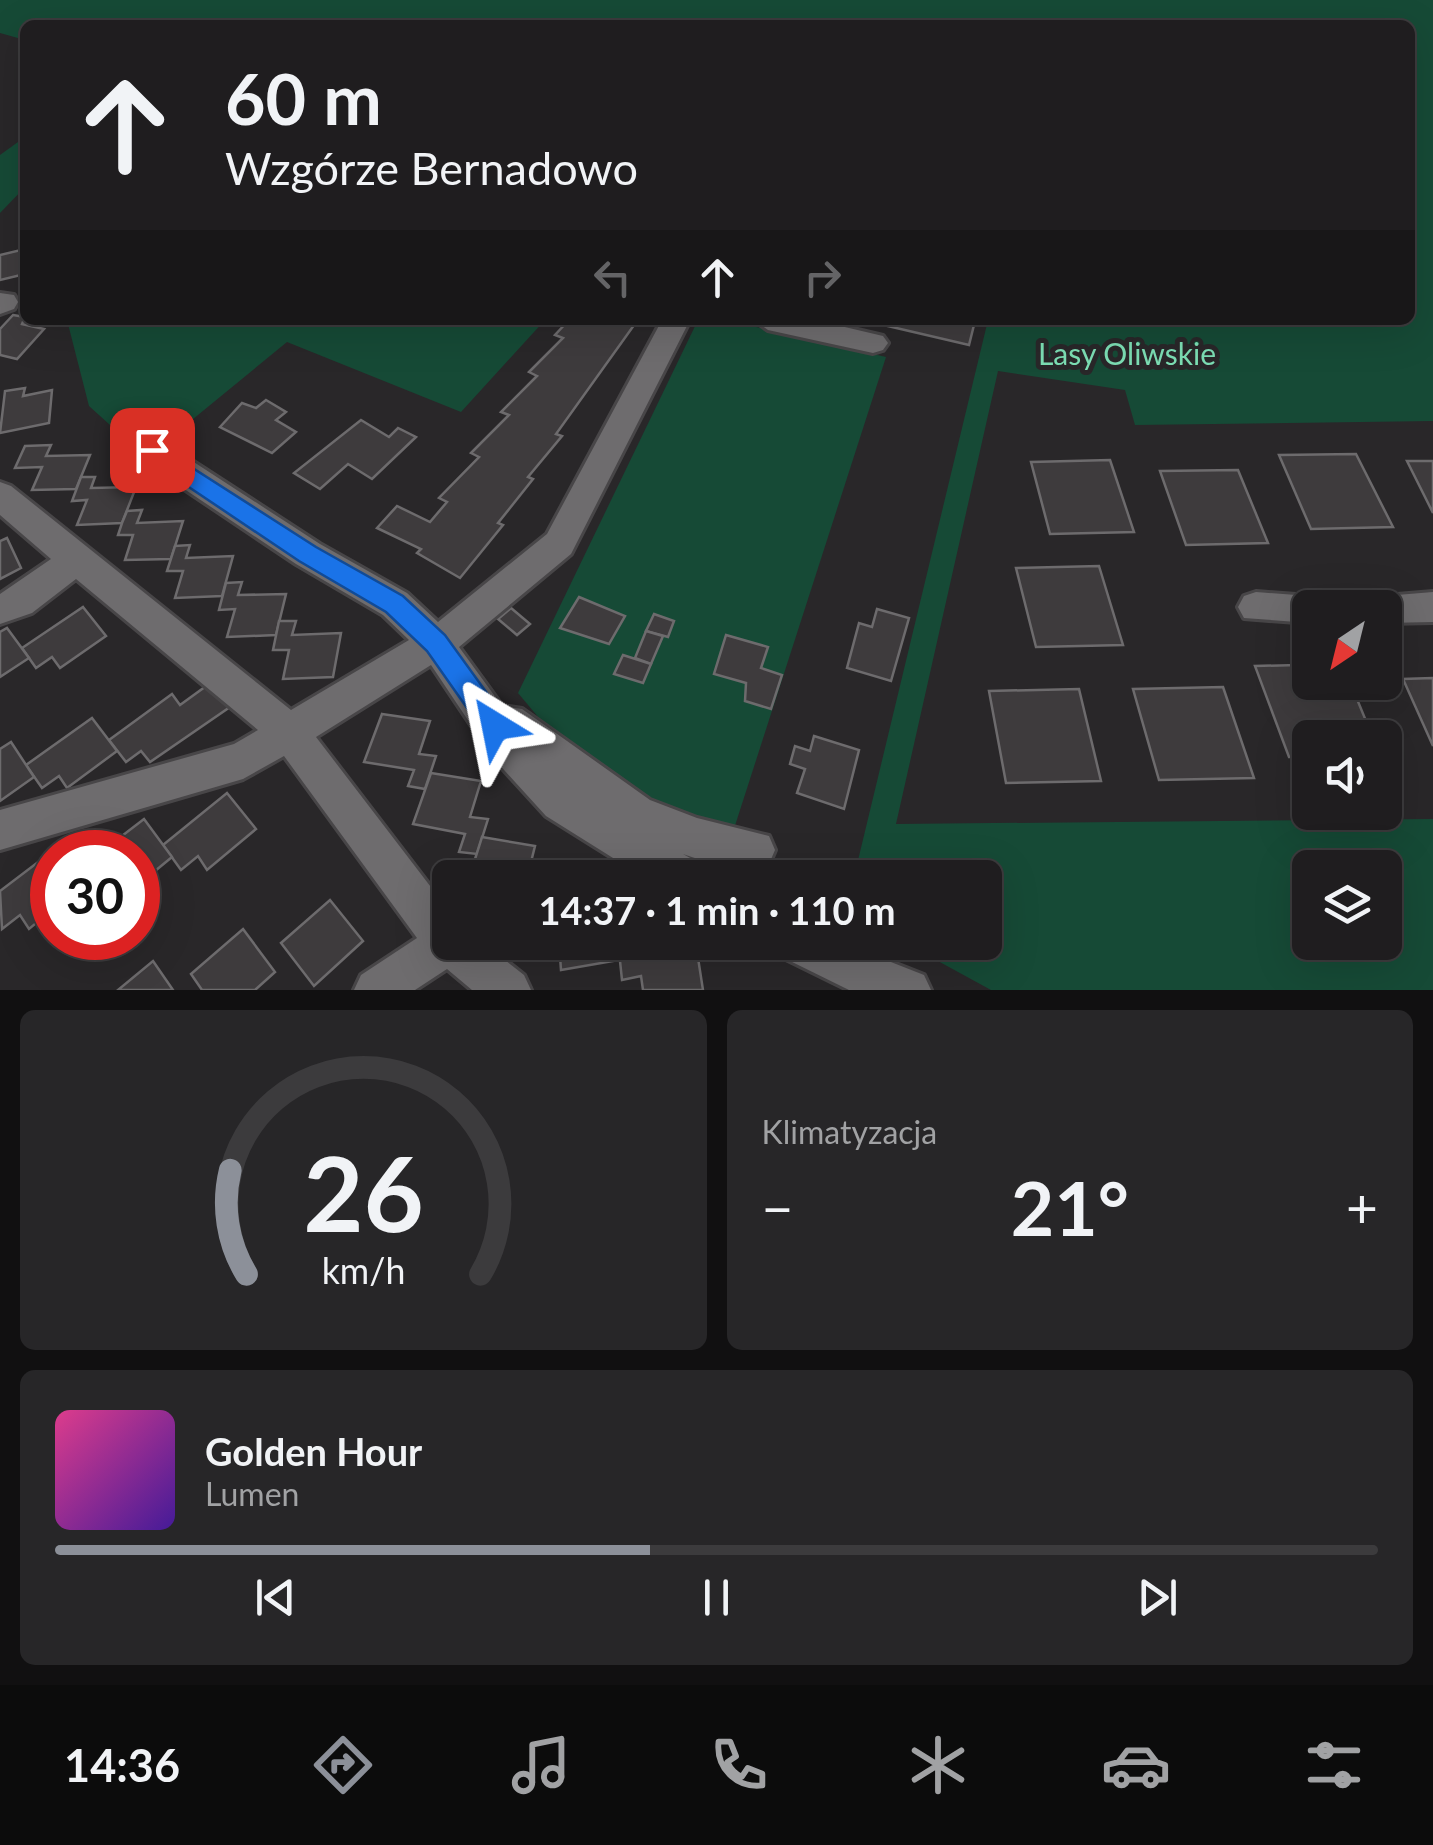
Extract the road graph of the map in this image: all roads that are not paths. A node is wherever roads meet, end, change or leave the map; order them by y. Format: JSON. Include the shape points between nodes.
{"nodes":[{"id":1,"x":673,"y":325,"type":"edge"},
{"id":2,"x":791,"y":325,"type":"edge"},
{"id":3,"x":872,"y":343,"type":"dead end"},
{"id":4,"x":152,"y":450,"type":"dead end"},
{"id":5,"x":0,"y":496,"type":"edge"},
{"id":6,"x":75,"y":561,"type":"junction"},
{"id":7,"x":1256,"y":607,"type":"dead end"},
{"id":8,"x":1292,"y":608,"type":"edge"},
{"id":9,"x":1402,"y":608,"type":"edge"},
{"id":10,"x":1433,"y":608,"type":"edge"},
{"id":11,"x":0,"y":609,"type":"edge"},
{"id":12,"x":436,"y":643,"type":"junction"},
{"id":13,"x":495,"y":726,"type":"junction"},
{"id":14,"x":290,"y":735,"type":"junction"},
{"id":15,"x":0,"y":830,"type":"edge"},
{"id":16,"x":756,"y":850,"type":"dead end"},
{"id":17,"x":655,"y":860,"type":"edge"},
{"id":18,"x":432,"y":924,"type":"edge"},
{"id":19,"x":432,"y":954,"type":"edge"},
{"id":20,"x":468,"y":960,"type":"edge"},
{"id":21,"x":828,"y":960,"type":"edge"},
{"id":22,"x":376,"y":990,"type":"edge"},
{"id":23,"x":508,"y":990,"type":"edge"},
{"id":24,"x":909,"y":990,"type":"edge"}],
"edges":[{"from":1,"to":12,"type":"street","via":[[559,544]]},
{"from":2,"to":3,"type":"street"},
{"from":4,"to":12,"type":"street","via":[[395,604]]},
{"from":5,"to":6,"type":"street"},
{"from":6,"to":11,"type":"street"},
{"from":6,"to":14,"type":"street","via":[[209,663]]},
{"from":7,"to":8,"type":"street"},
{"from":9,"to":10,"type":"street"},
{"from":12,"to":13,"type":"street"},
{"from":12,"to":14,"type":"street"},
{"from":13,"to":16,"type":"street","via":[[510,722],[537,739],[604,796],[719,848]]},
{"from":13,"to":17,"type":"street","via":[[560,802]]},
{"from":14,"to":15,"type":"street","via":[[243,760]]},
{"from":14,"to":18,"type":"street"},
{"from":19,"to":22,"type":"street"},
{"from":20,"to":23,"type":"street"},
{"from":21,"to":24,"type":"street"}]}
